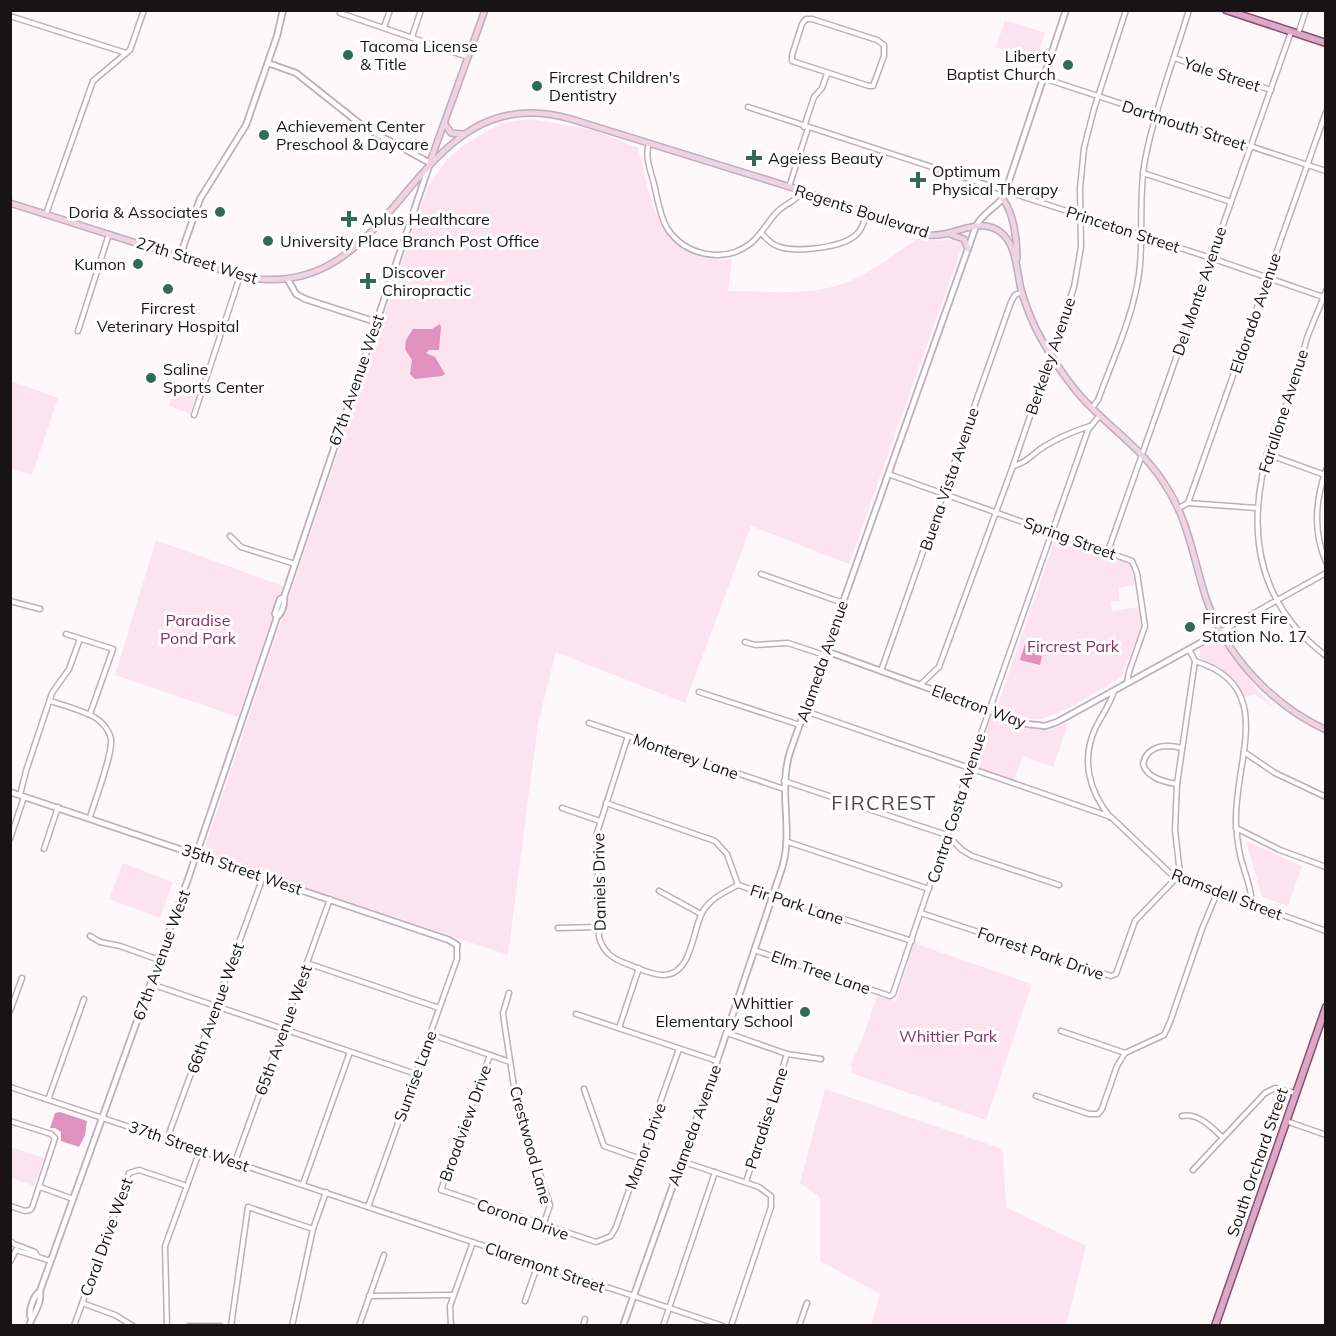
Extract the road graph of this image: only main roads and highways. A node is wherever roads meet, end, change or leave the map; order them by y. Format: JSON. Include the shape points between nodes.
{"nodes":[{"id":1,"x":485,"y":10,"type":"edge"},
{"id":2,"x":1228,"y":11,"type":"edge"},
{"id":3,"x":1326,"y":43,"type":"edge"},
{"id":4,"x":444,"y":123,"type":"junction"},
{"id":5,"x":465,"y":134,"type":"junction"},
{"id":6,"x":430,"y":163,"type":"junction"},
{"id":7,"x":1003,"y":199,"type":"road end"},
{"id":8,"x":10,"y":202,"type":"edge"},
{"id":9,"x":947,"y":235,"type":"junction"},
{"id":10,"x":968,"y":249,"type":"road end"},
{"id":11,"x":1017,"y":275,"type":"junction"},
{"id":12,"x":288,"y":280,"type":"joint"},
{"id":13,"x":1326,"y":730,"type":"edge"},
{"id":14,"x":1326,"y":1007,"type":"edge"},
{"id":15,"x":1215,"y":1326,"type":"edge"}],
"edges":[{"from":1,"to":4,"type":"main road"},
{"from":2,"to":3,"type":"main road"},
{"from":4,"to":5,"type":"main road","via":[[451,133]]},
{"from":4,"to":6,"type":"main road"},
{"from":5,"to":6,"type":"main road","name":"Regents Boulevard"},
{"from":5,"to":9,"type":"main road","name":"Regents Boulevard","via":[[512,115],[541,113],[571,119],[929,235]]},
{"from":6,"to":12,"type":"main road","name":"Regents Boulevard","via":[[350,252],[318,272]]},
{"from":7,"to":11,"type":"main road","via":[[1016,234]]},
{"from":8,"to":12,"type":"main road","name":"27th Street West","via":[[240,276]]},
{"from":9,"to":10,"type":"main road","via":[[964,239]]},
{"from":9,"to":11,"type":"main road","name":"Regents Boulevard","via":[[987,225],[999,231],[1013,250]]},
{"from":11,"to":13,"type":"main road","via":[[1032,320],[1067,380],[1142,455],[1179,508],[1208,602],[1244,666],[1264,688]]},
{"from":14,"to":15,"type":"main road","name":"South Orchard Street"}]}
